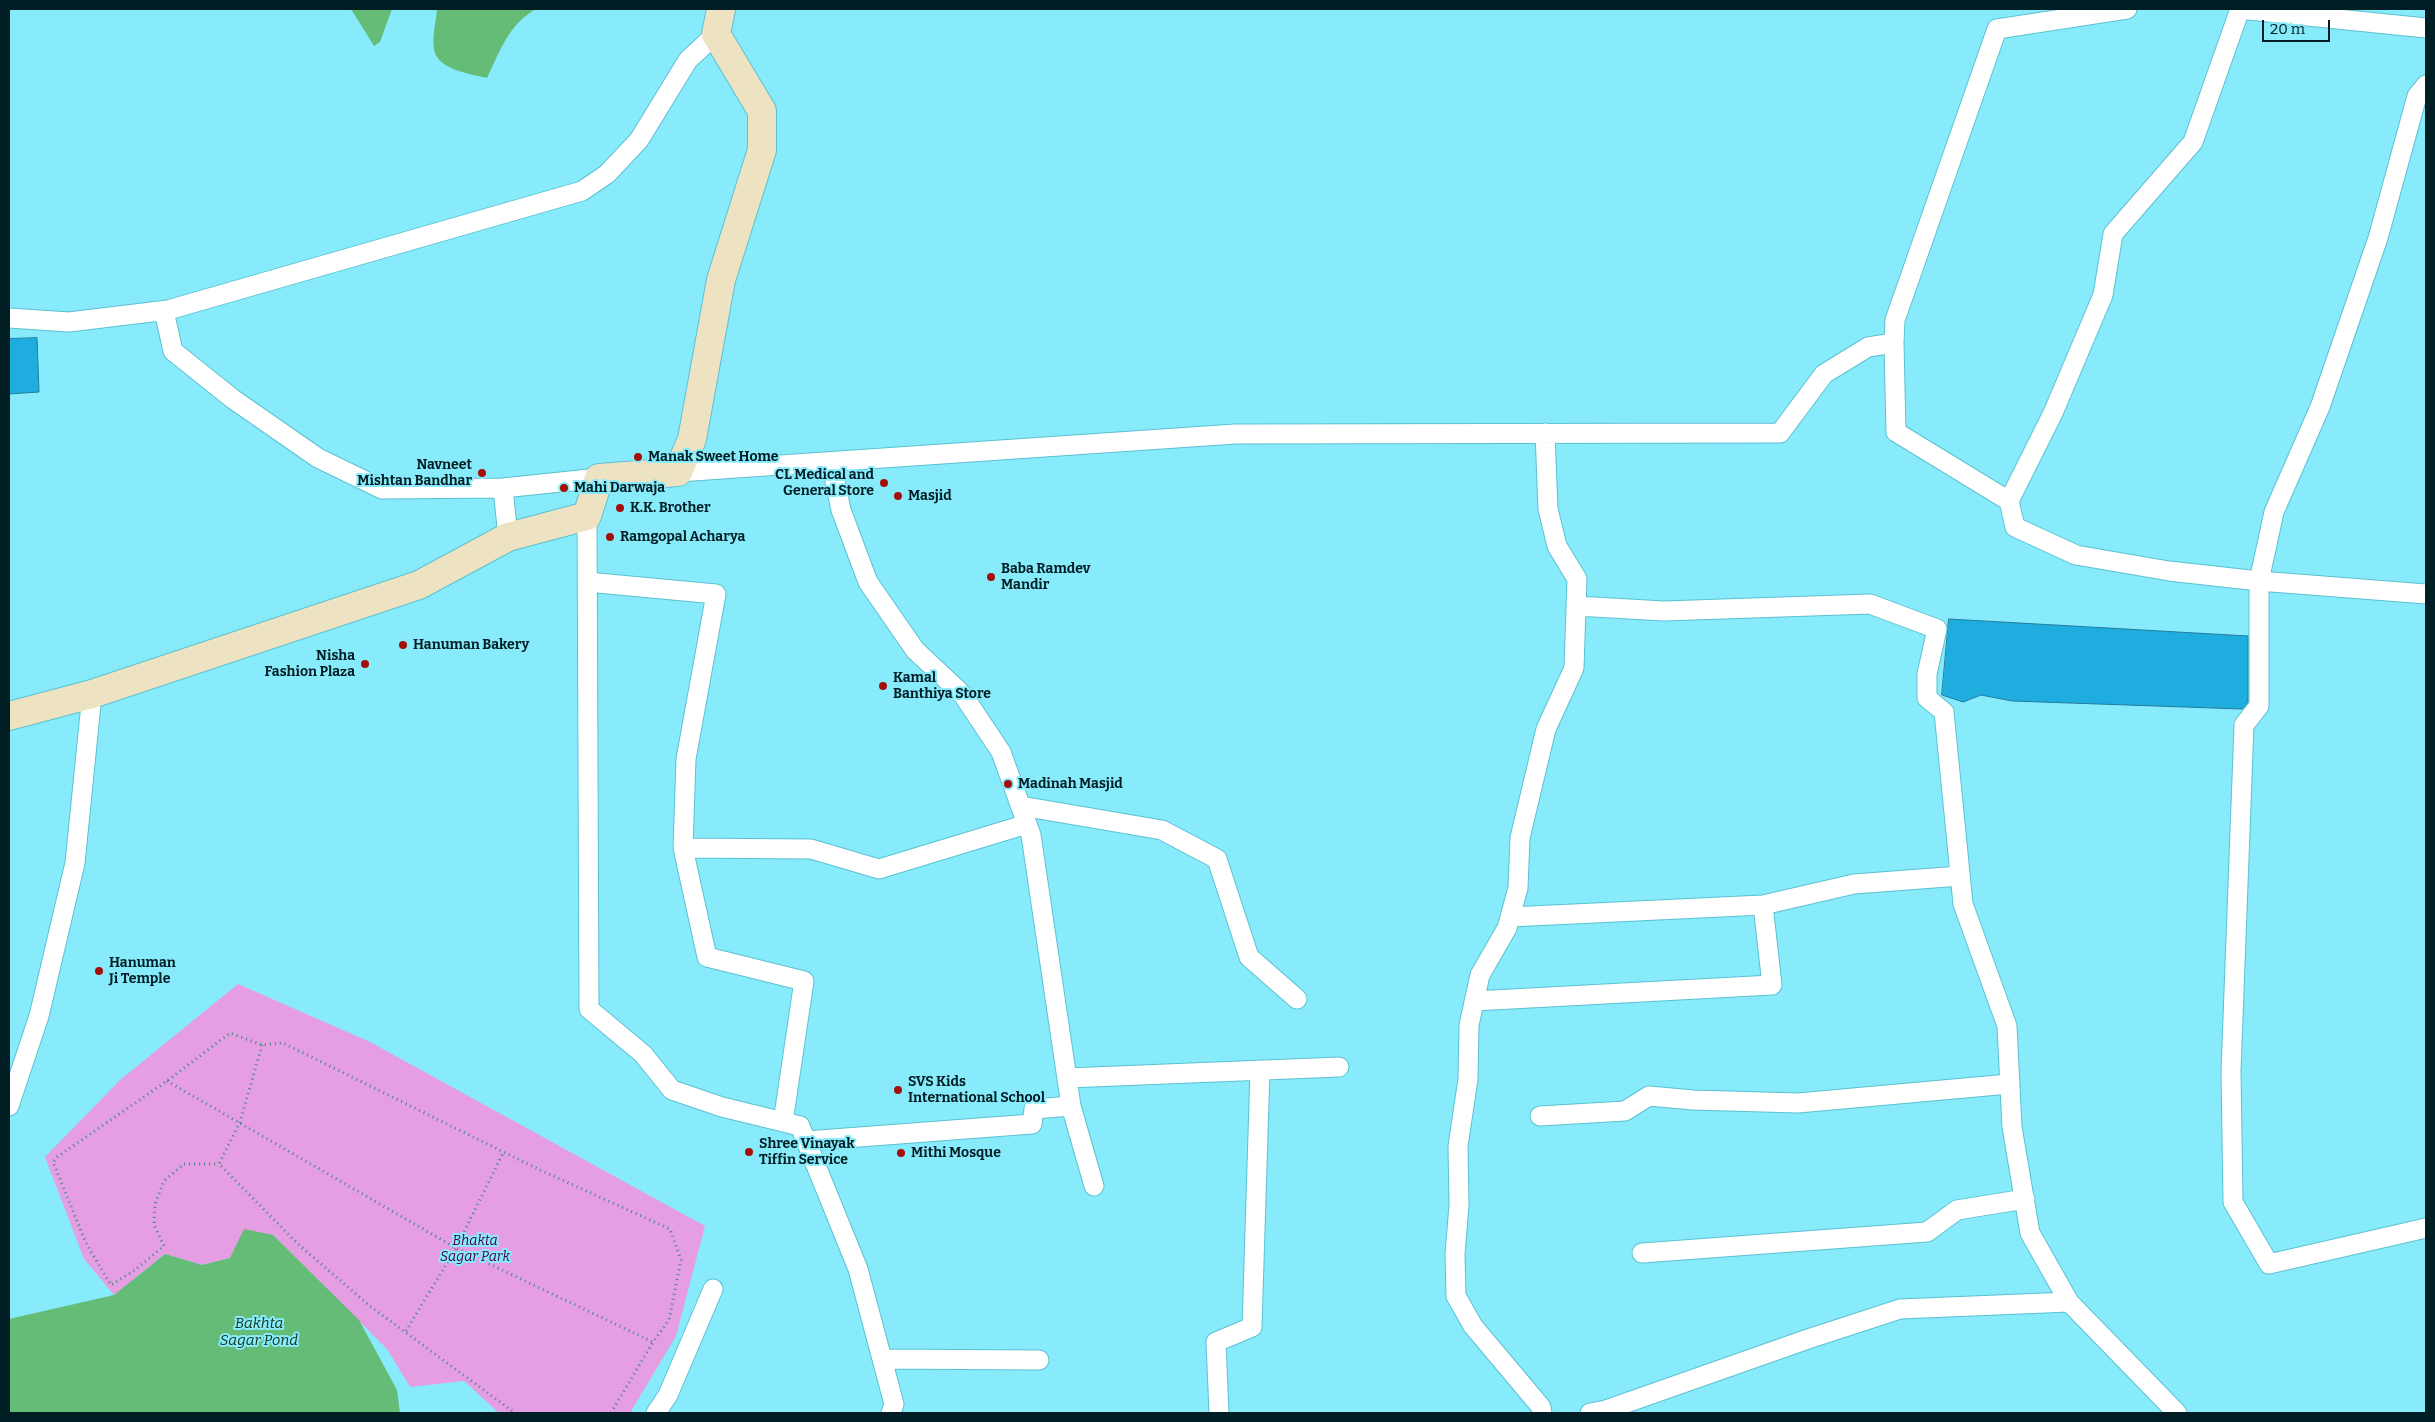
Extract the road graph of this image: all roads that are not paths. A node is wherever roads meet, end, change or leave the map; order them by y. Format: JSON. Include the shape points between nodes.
{"nodes":[{"id":1,"x":2127,"y":9,"type":"edge"},
{"id":2,"x":2239,"y":9,"type":"edge"},
{"id":3,"x":718,"y":21,"type":"edge"},
{"id":4,"x":2426,"y":28,"type":"edge"},
{"id":5,"x":2426,"y":85,"type":"edge"},
{"id":6,"x":164,"y":311,"type":"junction"},
{"id":7,"x":9,"y":318,"type":"edge"},
{"id":8,"x":1894,"y":343,"type":"junction"},
{"id":9,"x":1545,"y":433,"type":"junction"},
{"id":10,"x":831,"y":462,"type":"junction"},
{"id":11,"x":678,"y":472,"type":"junction"},
{"id":12,"x":599,"y":478,"type":"junction"},
{"id":13,"x":503,"y":488,"type":"junction"},
{"id":14,"x":2008,"y":501,"type":"junction"},
{"id":15,"x":587,"y":516,"type":"junction"},
{"id":16,"x":508,"y":538,"type":"junction"},
{"id":17,"x":2259,"y":581,"type":"junction"},
{"id":18,"x":587,"y":582,"type":"junction"},
{"id":19,"x":2426,"y":594,"type":"edge"},
{"id":20,"x":1576,"y":606,"type":"junction"},
{"id":21,"x":92,"y":694,"type":"junction"},
{"id":22,"x":9,"y":716,"type":"edge"},
{"id":23,"x":1020,"y":806,"type":"junction"},
{"id":24,"x":1027,"y":824,"type":"junction"},
{"id":25,"x":683,"y":848,"type":"junction"},
{"id":26,"x":1960,"y":876,"type":"junction"},
{"id":27,"x":1763,"y":905,"type":"junction"},
{"id":28,"x":1510,"y":917,"type":"junction"},
{"id":29,"x":1297,"y":999,"type":"dead end"},
{"id":30,"x":1474,"y":1001,"type":"junction"},
{"id":31,"x":1339,"y":1067,"type":"dead end"},
{"id":32,"x":1260,"y":1070,"type":"junction"},
{"id":33,"x":1067,"y":1078,"type":"junction"},
{"id":34,"x":2010,"y":1084,"type":"junction"},
{"id":35,"x":9,"y":1106,"type":"edge"},
{"id":36,"x":1071,"y":1106,"type":"junction"},
{"id":37,"x":1540,"y":1116,"type":"dead end"},
{"id":38,"x":784,"y":1122,"type":"junction"},
{"id":39,"x":806,"y":1141,"type":"junction"},
{"id":40,"x":1094,"y":1186,"type":"dead end"},
{"id":41,"x":2025,"y":1199,"type":"junction"},
{"id":42,"x":2426,"y":1228,"type":"edge"},
{"id":43,"x":1642,"y":1253,"type":"dead end"},
{"id":44,"x":713,"y":1289,"type":"dead end"},
{"id":45,"x":2069,"y":1302,"type":"junction"},
{"id":46,"x":882,"y":1359,"type":"junction"},
{"id":47,"x":1039,"y":1360,"type":"dead end"},
{"id":48,"x":893,"y":1410,"type":"edge"},
{"id":49,"x":656,"y":1413,"type":"edge"},
{"id":50,"x":1219,"y":1413,"type":"edge"},
{"id":51,"x":1542,"y":1413,"type":"edge"},
{"id":52,"x":1590,"y":1413,"type":"edge"},
{"id":53,"x":2177,"y":1413,"type":"edge"}],
"edges":[{"from":1,"to":8,"type":"street","via":[[1997,29],[1895,320]]},
{"from":2,"to":4,"type":"street"},
{"from":2,"to":14,"type":"street","via":[[2193,142],[2113,234],[2103,295],[2053,413]]},
{"from":3,"to":6,"type":"street","via":[[688,60],[639,140],[607,174],[582,191]]},
{"from":3,"to":11,"type":"street","via":[[762,112],[762,150],[721,280],[692,439]]},
{"from":5,"to":17,"type":"street","via":[[2418,96],[2378,238],[2320,407],[2274,512]]},
{"from":6,"to":7,"type":"street","via":[[69,322]]},
{"from":6,"to":13,"type":"street","via":[[174,351],[233,399],[318,458],[382,489]]},
{"from":8,"to":9,"type":"street","via":[[1868,348],[1824,374],[1780,433]]},
{"from":8,"to":14,"type":"street","via":[[1896,432]]},
{"from":9,"to":10,"type":"street","via":[[1235,434]]},
{"from":9,"to":20,"type":"street","via":[[1548,509],[1557,546],[1577,579]]},
{"from":10,"to":11,"type":"street"},
{"from":10,"to":23,"type":"street","via":[[841,510],[868,582],[915,650],[963,695],[1001,752]]},
{"from":11,"to":12,"type":"street"},
{"from":12,"to":13,"type":"street"},
{"from":12,"to":15,"type":"street"},
{"from":13,"to":16,"type":"street"},
{"from":14,"to":17,"type":"street","via":[[2015,527],[2076,555],[2169,571]]},
{"from":15,"to":16,"type":"street"},
{"from":15,"to":18,"type":"street"},
{"from":16,"to":21,"type":"street","via":[[418,585]]},
{"from":17,"to":19,"type":"street"},
{"from":17,"to":42,"type":"street","via":[[2259,706],[2244,725],[2230,1071],[2233,1202],[2269,1264]]},
{"from":18,"to":25,"type":"street","via":[[716,594],[686,759]]},
{"from":18,"to":38,"type":"street","via":[[589,1009],[644,1054],[672,1090],[722,1107]]},
{"from":20,"to":26,"type":"street","via":[[1664,611],[1870,604],[1937,629],[1927,674],[1927,698],[1944,712]]},
{"from":20,"to":28,"type":"street","via":[[1574,668],[1546,729],[1520,838],[1518,888]]},
{"from":21,"to":22,"type":"street"},
{"from":21,"to":35,"type":"street","via":[[75,864],[39,1016]]},
{"from":23,"to":24,"type":"street"},
{"from":23,"to":29,"type":"street","via":[[1162,830],[1217,858],[1249,957]]},
{"from":24,"to":25,"type":"street","via":[[879,868],[811,849]]},
{"from":24,"to":33,"type":"street"},
{"from":25,"to":38,"type":"street","via":[[707,957],[804,981]]},
{"from":26,"to":27,"type":"street","via":[[1854,884]]},
{"from":26,"to":34,"type":"street","via":[[1963,904],[2006,1026]]},
{"from":27,"to":28,"type":"street"},
{"from":27,"to":30,"type":"street","via":[[1772,985]]},
{"from":28,"to":30,"type":"street","via":[[1480,975]]},
{"from":30,"to":51,"type":"street","via":[[1469,1025],[1468,1079],[1458,1146],[1456,1296],[1472,1326],[1541,1407]]},
{"from":31,"to":32,"type":"street"},
{"from":32,"to":33,"type":"street"},
{"from":32,"to":50,"type":"street","via":[[1252,1327],[1216,1342]]},
{"from":33,"to":36,"type":"street"},
{"from":34,"to":37,"type":"street","via":[[1798,1103],[1649,1096],[1625,1111]]},
{"from":34,"to":41,"type":"street","via":[[2012,1127]]},
{"from":36,"to":39,"type":"street","via":[[1034,1109],[1032,1124]]},
{"from":36,"to":40,"type":"street"},
{"from":38,"to":39,"type":"street","via":[[800,1126]]},
{"from":39,"to":46,"type":"street","via":[[858,1269]]},
{"from":41,"to":43,"type":"street","via":[[1957,1210],[1927,1232]]},
{"from":41,"to":45,"type":"street","via":[[2030,1233]]},
{"from":44,"to":49,"type":"street","via":[[668,1395]]},
{"from":45,"to":52,"type":"street","via":[[1900,1309]]},
{"from":45,"to":53,"type":"street"},
{"from":46,"to":47,"type":"street"},
{"from":46,"to":48,"type":"street"}]}
